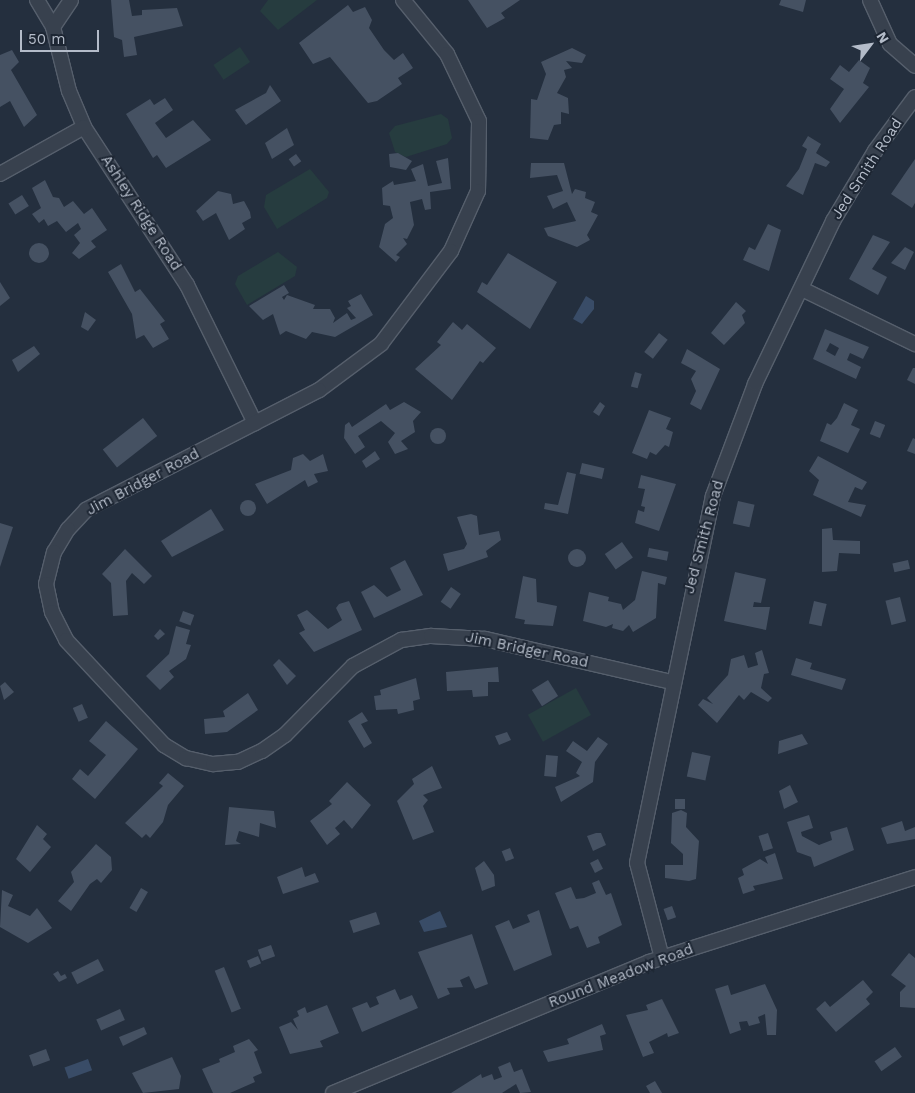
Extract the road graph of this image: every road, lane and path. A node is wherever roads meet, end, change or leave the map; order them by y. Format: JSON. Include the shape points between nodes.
{"nodes":[{"id":1,"x":37,"y":0,"type":"edge"},
{"id":2,"x":71,"y":0,"type":"edge"},
{"id":3,"x":403,"y":0,"type":"edge"},
{"id":4,"x":870,"y":0,"type":"edge"},
{"id":5,"x":52,"y":27,"type":"junction"},
{"id":6,"x":915,"y":66,"type":"edge"},
{"id":7,"x":915,"y":97,"type":"edge"},
{"id":8,"x":84,"y":127,"type":"junction"},
{"id":9,"x":0,"y":174,"type":"edge"},
{"id":10,"x":802,"y":289,"type":"junction"},
{"id":11,"x":915,"y":344,"type":"edge"},
{"id":12,"x":254,"y":423,"type":"junction"},
{"id":13,"x":671,"y":682,"type":"junction"},
{"id":14,"x":915,"y":877,"type":"edge"},
{"id":15,"x":662,"y":958,"type":"junction"},
{"id":16,"x":333,"y":1093,"type":"edge"}],
"edges":[{"from":1,"to":5,"type":"street","name":"Ashley Ridge Road"},
{"from":2,"to":5,"type":"street"},
{"from":3,"to":12,"type":"street","name":"Jim Bridger Road","via":[[465,83],[479,121],[478,191],[450,251],[381,344],[319,390]]},
{"from":4,"to":6,"type":"street","via":[[890,44]]},
{"from":5,"to":8,"type":"street","name":"Ashley Ridge Road","via":[[69,91]]},
{"from":7,"to":10,"type":"street","name":"Jed Smith Road","via":[[875,151],[833,221]]},
{"from":8,"to":9,"type":"street"},
{"from":8,"to":12,"type":"street","name":"Ashley Ridge Road","via":[[188,285]]},
{"from":10,"to":11,"type":"street"},
{"from":10,"to":13,"type":"street","name":"Jed Smith Road","via":[[755,384],[713,496]]},
{"from":12,"to":13,"type":"street","name":"Jim Bridger Road","via":[[86,510],[68,528],[54,552],[46,584],[52,612],[66,640],[164,745],[186,758],[213,764],[238,762],[285,736],[366,656],[401,640],[431,636],[485,639]]},
{"from":13,"to":15,"type":"street","name":"Jed Smith Road","via":[[636,863]]},
{"from":14,"to":15,"type":"street","name":"Round Meadow Road"},
{"from":15,"to":16,"type":"street","name":"Round Meadow Road"}]}
